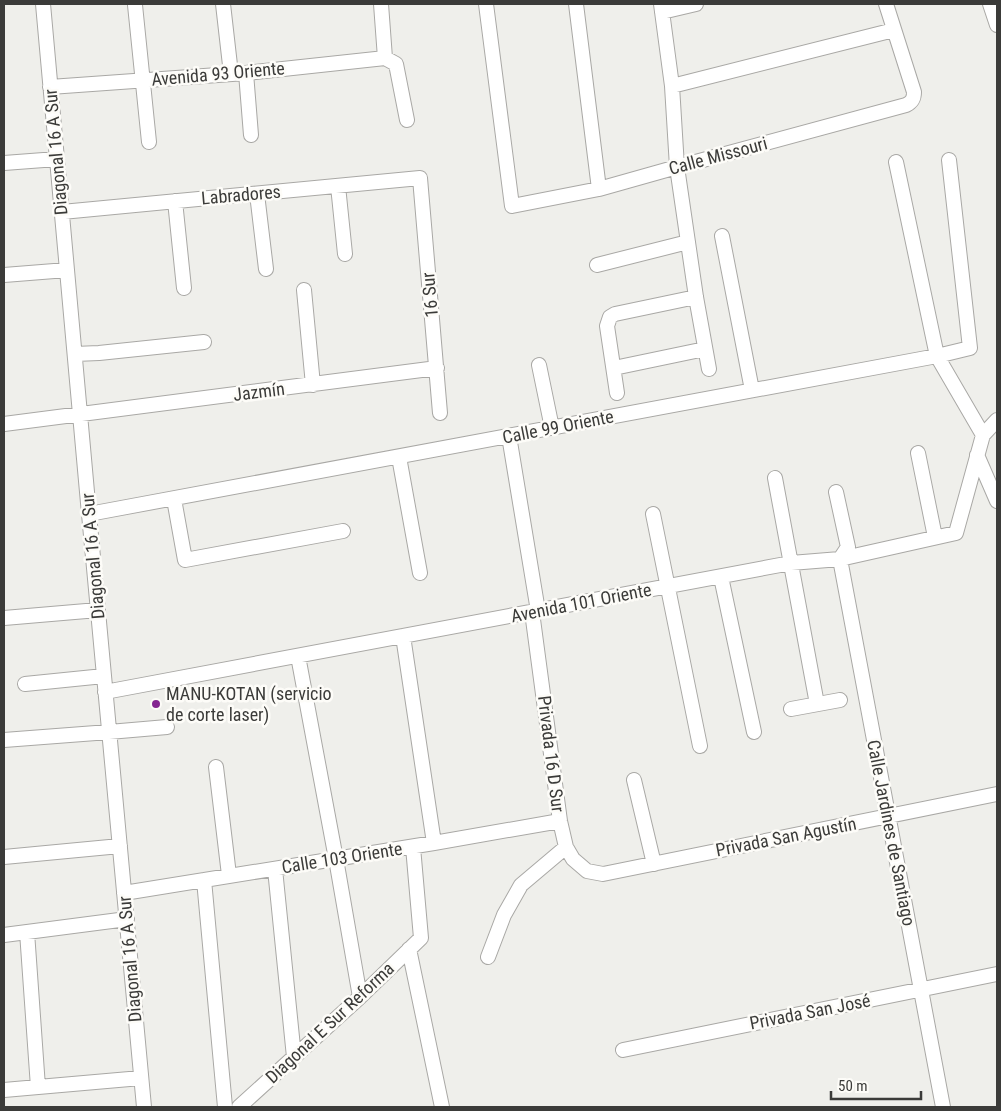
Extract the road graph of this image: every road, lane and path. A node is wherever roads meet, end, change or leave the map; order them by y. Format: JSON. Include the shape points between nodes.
{"nodes":[{"id":1,"x":43,"y":4,"type":"edge"},
{"id":2,"x":223,"y":4,"type":"edge"},
{"id":3,"x":381,"y":4,"type":"edge"},
{"id":4,"x":486,"y":4,"type":"edge"},
{"id":5,"x":576,"y":4,"type":"edge"},
{"id":6,"x":696,"y":4,"type":"edge"},
{"id":7,"x":886,"y":4,"type":"edge"},
{"id":8,"x":990,"y":4,"type":"edge"},
{"id":9,"x":135,"y":5,"type":"dead end"},
{"id":10,"x":662,"y":8,"type":"edge"},
{"id":11,"x":997,"y":23,"type":"edge"},
{"id":12,"x":894,"y":30,"type":"junction"},
{"id":13,"x":385,"y":58,"type":"junction"},
{"id":14,"x":246,"y":73,"type":"junction"},
{"id":15,"x":230,"y":74,"type":"junction"},
{"id":16,"x":144,"y":80,"type":"junction"},
{"id":17,"x":672,"y":86,"type":"junction"},
{"id":18,"x":50,"y":87,"type":"junction"},
{"id":19,"x":407,"y":120,"type":"dead end"},
{"id":20,"x":251,"y":135,"type":"dead end"},
{"id":21,"x":149,"y":142,"type":"dead end"},
{"id":22,"x":57,"y":159,"type":"junction"},
{"id":23,"x":949,"y":160,"type":"dead end"},
{"id":24,"x":896,"y":162,"type":"dead end"},
{"id":25,"x":4,"y":163,"type":"edge"},
{"id":26,"x":677,"y":167,"type":"junction"},
{"id":27,"x":420,"y":178,"type":"joint"},
{"id":28,"x":338,"y":186,"type":"junction"},
{"id":29,"x":599,"y":189,"type":"junction"},
{"id":30,"x":257,"y":194,"type":"junction"},
{"id":31,"x":175,"y":201,"type":"junction"},
{"id":32,"x":62,"y":212,"type":"junction"},
{"id":33,"x":722,"y":236,"type":"dead end"},
{"id":34,"x":688,"y":242,"type":"junction"},
{"id":35,"x":345,"y":254,"type":"dead end"},
{"id":36,"x":597,"y":265,"type":"dead end"},
{"id":37,"x":266,"y":269,"type":"dead end"},
{"id":38,"x":67,"y":270,"type":"junction"},
{"id":39,"x":4,"y":275,"type":"edge"},
{"id":40,"x":184,"y":288,"type":"dead end"},
{"id":41,"x":304,"y":290,"type":"dead end"},
{"id":42,"x":696,"y":297,"type":"junction"},
{"id":43,"x":204,"y":342,"type":"dead end"},
{"id":44,"x":705,"y":349,"type":"junction"},
{"id":45,"x":75,"y":354,"type":"junction"},
{"id":46,"x":937,"y":356,"type":"junction"},
{"id":47,"x":539,"y":365,"type":"dead end"},
{"id":48,"x":437,"y":368,"type":"junction"},
{"id":49,"x":614,"y":368,"type":"junction"},
{"id":50,"x":709,"y":369,"type":"dead end"},
{"id":51,"x":313,"y":384,"type":"junction"},
{"id":52,"x":752,"y":390,"type":"junction"},
{"id":53,"x":617,"y":393,"type":"dead end"},
{"id":54,"x":440,"y":413,"type":"dead end"},
{"id":55,"x":80,"y":415,"type":"junction"},
{"id":56,"x":997,"y":420,"type":"edge"},
{"id":57,"x":4,"y":424,"type":"edge"},
{"id":58,"x":552,"y":428,"type":"junction"},
{"id":59,"x":983,"y":435,"type":"junction"},
{"id":60,"x":509,"y":436,"type":"junction"},
{"id":61,"x":918,"y":453,"type":"dead end"},
{"id":62,"x":977,"y":455,"type":"junction"},
{"id":63,"x":399,"y":457,"type":"junction"},
{"id":64,"x":775,"y":478,"type":"dead end"},
{"id":65,"x":836,"y":492,"type":"dead end"},
{"id":66,"x":174,"y":499,"type":"junction"},
{"id":67,"x":997,"y":501,"type":"edge"},
{"id":68,"x":89,"y":514,"type":"junction"},
{"id":69,"x":652,"y":514,"type":"dead end"},
{"id":70,"x":343,"y":531,"type":"dead end"},
{"id":71,"x":935,"y":537,"type":"junction"},
{"id":72,"x":840,"y":559,"type":"junction"},
{"id":73,"x":790,"y":563,"type":"junction"},
{"id":74,"x":420,"y":573,"type":"dead end"},
{"id":75,"x":721,"y":577,"type":"junction"},
{"id":76,"x":667,"y":587,"type":"junction"},
{"id":77,"x":98,"y":610,"type":"junction"},
{"id":78,"x":535,"y":612,"type":"junction"},
{"id":79,"x":4,"y":618,"type":"edge"},
{"id":80,"x":403,"y":636,"type":"junction"},
{"id":81,"x":298,"y":656,"type":"junction"},
{"id":82,"x":104,"y":676,"type":"junction"},
{"id":83,"x":25,"y":684,"type":"dead end"},
{"id":84,"x":105,"y":692,"type":"junction"},
{"id":85,"x":840,"y":700,"type":"dead end"},
{"id":86,"x":817,"y":704,"type":"junction"},
{"id":87,"x":791,"y":709,"type":"dead end"},
{"id":88,"x":167,"y":727,"type":"dead end"},
{"id":89,"x":110,"y":732,"type":"junction"},
{"id":90,"x":754,"y":732,"type":"dead end"},
{"id":91,"x":4,"y":740,"type":"edge"},
{"id":92,"x":700,"y":746,"type":"dead end"},
{"id":93,"x":216,"y":767,"type":"dead end"},
{"id":94,"x":634,"y":780,"type":"dead end"},
{"id":95,"x":997,"y":794,"type":"edge"},
{"id":96,"x":888,"y":817,"type":"junction"},
{"id":97,"x":560,"y":821,"type":"junction"},
{"id":98,"x":434,"y":843,"type":"junction"},
{"id":99,"x":120,"y":846,"type":"junction"},
{"id":100,"x":413,"y":847,"type":"junction"},
{"id":101,"x":566,"y":847,"type":"junction"},
{"id":102,"x":4,"y":857,"type":"edge"},
{"id":103,"x":336,"y":859,"type":"junction"},
{"id":104,"x":654,"y":864,"type":"junction"},
{"id":105,"x":275,"y":869,"type":"junction"},
{"id":106,"x":603,"y":874,"type":"joint"},
{"id":107,"x":229,"y":875,"type":"junction"},
{"id":108,"x":204,"y":880,"type":"junction"},
{"id":109,"x":124,"y":893,"type":"junction"},
{"id":110,"x":126,"y":919,"type":"junction"},
{"id":111,"x":26,"y":932,"type":"junction"},
{"id":112,"x":4,"y":935,"type":"edge"},
{"id":113,"x":409,"y":949,"type":"junction"},
{"id":114,"x":488,"y":957,"type":"dead end"},
{"id":115,"x":997,"y":974,"type":"edge"},
{"id":116,"x":921,"y":990,"type":"junction"},
{"id":117,"x":360,"y":997,"type":"junction"},
{"id":118,"x":623,"y":1050,"type":"dead end"},
{"id":119,"x":294,"y":1057,"type":"junction"},
{"id":120,"x":141,"y":1078,"type":"junction"},
{"id":121,"x":38,"y":1087,"type":"junction"},
{"id":122,"x":4,"y":1090,"type":"edge"},
{"id":123,"x":144,"y":1107,"type":"edge"},
{"id":124,"x":225,"y":1107,"type":"edge"},
{"id":125,"x":239,"y":1107,"type":"edge"},
{"id":126,"x":442,"y":1107,"type":"edge"},
{"id":127,"x":942,"y":1107,"type":"edge"}],
"edges":[{"from":1,"to":18,"type":"street","name":"Diagonal 16 A Sur"},
{"from":2,"to":15,"type":"street"},
{"from":3,"to":13,"type":"street"},
{"from":4,"to":29,"type":"street","name":"Calle Missouri","via":[[512,206]]},
{"from":5,"to":29,"type":"street"},
{"from":6,"to":10,"type":"street"},
{"from":7,"to":12,"type":"street"},
{"from":8,"to":11,"type":"street"},
{"from":9,"to":16,"type":"street"},
{"from":10,"to":17,"type":"street"},
{"from":12,"to":17,"type":"street"},
{"from":12,"to":26,"type":"street","name":"Calle Missouri","via":[[914,92],[911,102]]},
{"from":13,"to":14,"type":"street","name":"Avenida 93 Oriente"},
{"from":13,"to":19,"type":"street","via":[[396,64]]},
{"from":14,"to":15,"type":"street","name":"Avenida 93 Oriente"},
{"from":14,"to":20,"type":"street"},
{"from":15,"to":16,"type":"street","name":"Avenida 93 Oriente"},
{"from":16,"to":18,"type":"street","name":"Avenida 93 Oriente"},
{"from":16,"to":21,"type":"street"},
{"from":17,"to":26,"type":"street"},
{"from":18,"to":22,"type":"street","name":"Diagonal 16 A Sur"},
{"from":22,"to":25,"type":"street"},
{"from":22,"to":32,"type":"street","name":"Diagonal 16 A Sur"},
{"from":23,"to":46,"type":"street","name":"Calle 99 Oriente","via":[[970,348]]},
{"from":24,"to":46,"type":"street"},
{"from":26,"to":29,"type":"street","name":"Calle Missouri"},
{"from":26,"to":34,"type":"street"},
{"from":27,"to":28,"type":"street","name":"Labradores"},
{"from":27,"to":48,"type":"street","name":"16 Sur"},
{"from":28,"to":30,"type":"street","name":"Labradores"},
{"from":28,"to":35,"type":"street"},
{"from":30,"to":31,"type":"street","name":"Labradores"},
{"from":30,"to":37,"type":"street"},
{"from":31,"to":32,"type":"street","name":"Labradores"},
{"from":31,"to":40,"type":"street"},
{"from":32,"to":38,"type":"street","name":"Diagonal 16 A Sur"},
{"from":33,"to":52,"type":"street"},
{"from":34,"to":36,"type":"street"},
{"from":34,"to":42,"type":"street"},
{"from":38,"to":39,"type":"street"},
{"from":38,"to":45,"type":"street","name":"Diagonal 16 A Sur"},
{"from":41,"to":51,"type":"street"},
{"from":42,"to":44,"type":"street"},
{"from":42,"to":49,"type":"street","via":[[610,317],[607,326]]},
{"from":43,"to":45,"type":"street"},
{"from":44,"to":49,"type":"street"},
{"from":44,"to":50,"type":"street"},
{"from":45,"to":55,"type":"street","name":"Diagonal 16 A Sur"},
{"from":46,"to":52,"type":"street","name":"Calle 99 Oriente"},
{"from":46,"to":59,"type":"street"},
{"from":47,"to":58,"type":"street"},
{"from":48,"to":51,"type":"street","name":"Jazmín"},
{"from":48,"to":54,"type":"street","name":"16 Sur"},
{"from":49,"to":53,"type":"street"},
{"from":51,"to":55,"type":"street","name":"Jazmín"},
{"from":52,"to":58,"type":"street","name":"Calle 99 Oriente"},
{"from":55,"to":57,"type":"street","name":"Jazmín"},
{"from":55,"to":68,"type":"street","name":"Diagonal 16 A Sur"},
{"from":56,"to":59,"type":"street"},
{"from":58,"to":60,"type":"street","name":"Calle 99 Oriente"},
{"from":59,"to":62,"type":"street","name":"Avenida 101 Oriente"},
{"from":60,"to":63,"type":"street","name":"Calle 99 Oriente"},
{"from":60,"to":78,"type":"street","name":"Privada 16 D Sur"},
{"from":61,"to":71,"type":"street"},
{"from":62,"to":67,"type":"street"},
{"from":62,"to":71,"type":"street","name":"Avenida 101 Oriente","via":[[956,533]]},
{"from":63,"to":66,"type":"street","name":"Calle 99 Oriente"},
{"from":63,"to":74,"type":"street"},
{"from":64,"to":73,"type":"street"},
{"from":65,"to":72,"type":"street","via":[[848,547]]},
{"from":66,"to":68,"type":"street","name":"Calle 99 Oriente"},
{"from":66,"to":70,"type":"street","via":[[186,560]]},
{"from":68,"to":77,"type":"street","name":"Diagonal 16 A Sur"},
{"from":69,"to":76,"type":"street"},
{"from":71,"to":72,"type":"street","name":"Avenida 101 Oriente"},
{"from":72,"to":73,"type":"street","name":"Avenida 101 Oriente"},
{"from":72,"to":96,"type":"street","name":"Calle Jardines de Santiago"},
{"from":73,"to":75,"type":"street","name":"Avenida 101 Oriente"},
{"from":73,"to":86,"type":"street"},
{"from":75,"to":76,"type":"street","name":"Avenida 101 Oriente"},
{"from":75,"to":90,"type":"street"},
{"from":76,"to":78,"type":"street","name":"Avenida 101 Oriente"},
{"from":76,"to":92,"type":"street"},
{"from":77,"to":79,"type":"street"},
{"from":77,"to":82,"type":"street","name":"Diagonal 16 A Sur"},
{"from":78,"to":80,"type":"street","name":"Avenida 101 Oriente"},
{"from":78,"to":97,"type":"street","name":"Privada 16 D Sur"},
{"from":80,"to":81,"type":"street","name":"Avenida 101 Oriente"},
{"from":80,"to":98,"type":"street"},
{"from":81,"to":84,"type":"street","name":"Avenida 101 Oriente"},
{"from":81,"to":103,"type":"street"},
{"from":82,"to":83,"type":"street"},
{"from":82,"to":84,"type":"street","name":"Diagonal 16 A Sur"},
{"from":84,"to":89,"type":"street","name":"Diagonal 16 A Sur"},
{"from":85,"to":86,"type":"street"},
{"from":86,"to":87,"type":"street"},
{"from":88,"to":89,"type":"street"},
{"from":89,"to":91,"type":"street"},
{"from":89,"to":99,"type":"street","name":"Diagonal 16 A Sur"},
{"from":93,"to":107,"type":"street"},
{"from":94,"to":104,"type":"street"},
{"from":95,"to":96,"type":"street","name":"Privada San Agustín"},
{"from":96,"to":104,"type":"street","name":"Privada San Agustín"},
{"from":96,"to":116,"type":"street","name":"Calle Jardines de Santiago"},
{"from":97,"to":98,"type":"street","name":"Calle 103 Oriente"},
{"from":97,"to":101,"type":"street","name":"Privada 16 D Sur"},
{"from":98,"to":100,"type":"street","name":"Calle 103 Oriente"},
{"from":99,"to":102,"type":"street"},
{"from":99,"to":109,"type":"street","name":"Diagonal 16 A Sur"},
{"from":100,"to":103,"type":"street","name":"Calle 103 Oriente"},
{"from":100,"to":113,"type":"street","name":"Diagonal E Sur Reforma","via":[[421,938]]},
{"from":101,"to":106,"type":"street","name":"Privada 16 D Sur","via":[[573,859],[587,871]]},
{"from":101,"to":114,"type":"street","via":[[521,885],[504,915]]},
{"from":103,"to":105,"type":"street","name":"Calle 103 Oriente"},
{"from":103,"to":117,"type":"street"},
{"from":104,"to":106,"type":"street","name":"Privada San Agustín"},
{"from":105,"to":107,"type":"street","name":"Calle 103 Oriente"},
{"from":105,"to":119,"type":"street"},
{"from":107,"to":108,"type":"street","name":"Calle 103 Oriente"},
{"from":108,"to":109,"type":"street","name":"Calle 103 Oriente"},
{"from":108,"to":124,"type":"street"},
{"from":109,"to":110,"type":"street","name":"Diagonal 16 A Sur"},
{"from":110,"to":111,"type":"street"},
{"from":110,"to":120,"type":"street","name":"Diagonal 16 A Sur"},
{"from":111,"to":112,"type":"street"},
{"from":111,"to":121,"type":"street"},
{"from":113,"to":117,"type":"street","name":"Diagonal E Sur Reforma"},
{"from":113,"to":126,"type":"street"},
{"from":115,"to":116,"type":"street","name":"Privada San José"},
{"from":116,"to":118,"type":"street","name":"Privada San José"},
{"from":116,"to":127,"type":"street","name":"Calle Jardines de Santiago"},
{"from":117,"to":119,"type":"street","name":"Diagonal E Sur Reforma"},
{"from":119,"to":125,"type":"street","name":"Diagonal E Sur Reforma"},
{"from":120,"to":121,"type":"street"},
{"from":120,"to":123,"type":"street","name":"Diagonal 16 A Sur"},
{"from":121,"to":122,"type":"street"}]}
